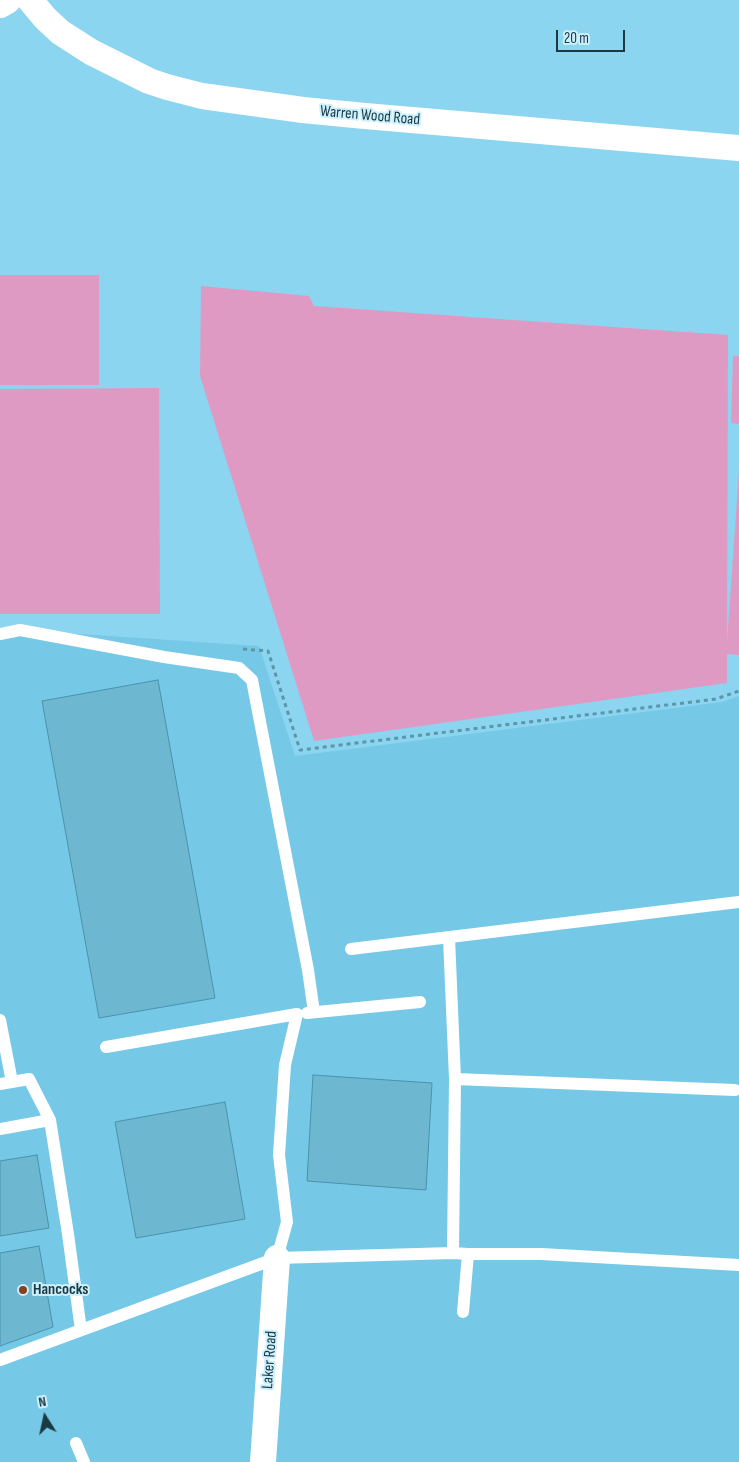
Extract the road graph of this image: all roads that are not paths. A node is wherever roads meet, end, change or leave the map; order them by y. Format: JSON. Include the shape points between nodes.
{"nodes":[{"id":1,"x":7,"y":0,"type":"edge"},
{"id":2,"x":30,"y":0,"type":"edge"},
{"id":3,"x":0,"y":4,"type":"edge"},
{"id":4,"x":739,"y":148,"type":"edge"},
{"id":5,"x":0,"y":634,"type":"edge"},
{"id":6,"x":739,"y":902,"type":"edge"},
{"id":7,"x":449,"y":938,"type":"junction"},
{"id":8,"x":351,"y":949,"type":"dead end"},
{"id":9,"x":420,"y":1002,"type":"dead end"},
{"id":10,"x":314,"y":1012,"type":"junction"},
{"id":11,"x":297,"y":1014,"type":"junction"},
{"id":12,"x":0,"y":1020,"type":"edge"},
{"id":13,"x":106,"y":1048,"type":"dead end"},
{"id":14,"x":455,"y":1079,"type":"junction"},
{"id":15,"x":6,"y":1083,"type":"edge"},
{"id":16,"x":735,"y":1090,"type":"dead end"},
{"id":17,"x":50,"y":1120,"type":"junction"},
{"id":18,"x":0,"y":1129,"type":"edge"},
{"id":19,"x":453,"y":1253,"type":"junction"},
{"id":20,"x":468,"y":1254,"type":"junction"},
{"id":21,"x":277,"y":1258,"type":"junction"},
{"id":22,"x":739,"y":1265,"type":"edge"},
{"id":23,"x":463,"y":1312,"type":"dead end"},
{"id":24,"x":81,"y":1330,"type":"junction"},
{"id":25,"x":0,"y":1360,"type":"edge"},
{"id":26,"x":76,"y":1443,"type":"dead end"},
{"id":27,"x":84,"y":1462,"type":"edge"},
{"id":28,"x":263,"y":1462,"type":"edge"}],
"edges":[{"from":1,"to":3,"type":"street"},
{"from":2,"to":4,"type":"street","name":"Warren Wood Road","via":[[60,32],[98,56],[150,81],[202,96],[365,116]]},
{"from":5,"to":10,"type":"lane","via":[[20,630],[239,668],[252,680]]},
{"from":6,"to":7,"type":"lane"},
{"from":7,"to":8,"type":"lane"},
{"from":7,"to":14,"type":"lane"},
{"from":9,"to":10,"type":"lane"},
{"from":10,"to":11,"type":"lane"},
{"from":11,"to":13,"type":"lane"},
{"from":11,"to":21,"type":"lane","via":[[285,1065],[280,1156],[287,1222]]},
{"from":12,"to":15,"type":"lane"},
{"from":14,"to":16,"type":"lane"},
{"from":14,"to":19,"type":"lane"},
{"from":15,"to":17,"type":"lane","via":[[29,1079]]},
{"from":17,"to":18,"type":"lane"},
{"from":17,"to":24,"type":"lane"},
{"from":19,"to":20,"type":"lane"},
{"from":19,"to":21,"type":"lane"},
{"from":20,"to":22,"type":"lane","via":[[541,1254]]},
{"from":20,"to":23,"type":"lane"},
{"from":21,"to":24,"type":"lane"},
{"from":21,"to":28,"type":"street","name":"Laker Road"},
{"from":24,"to":25,"type":"lane"},
{"from":26,"to":27,"type":"lane"}]}
